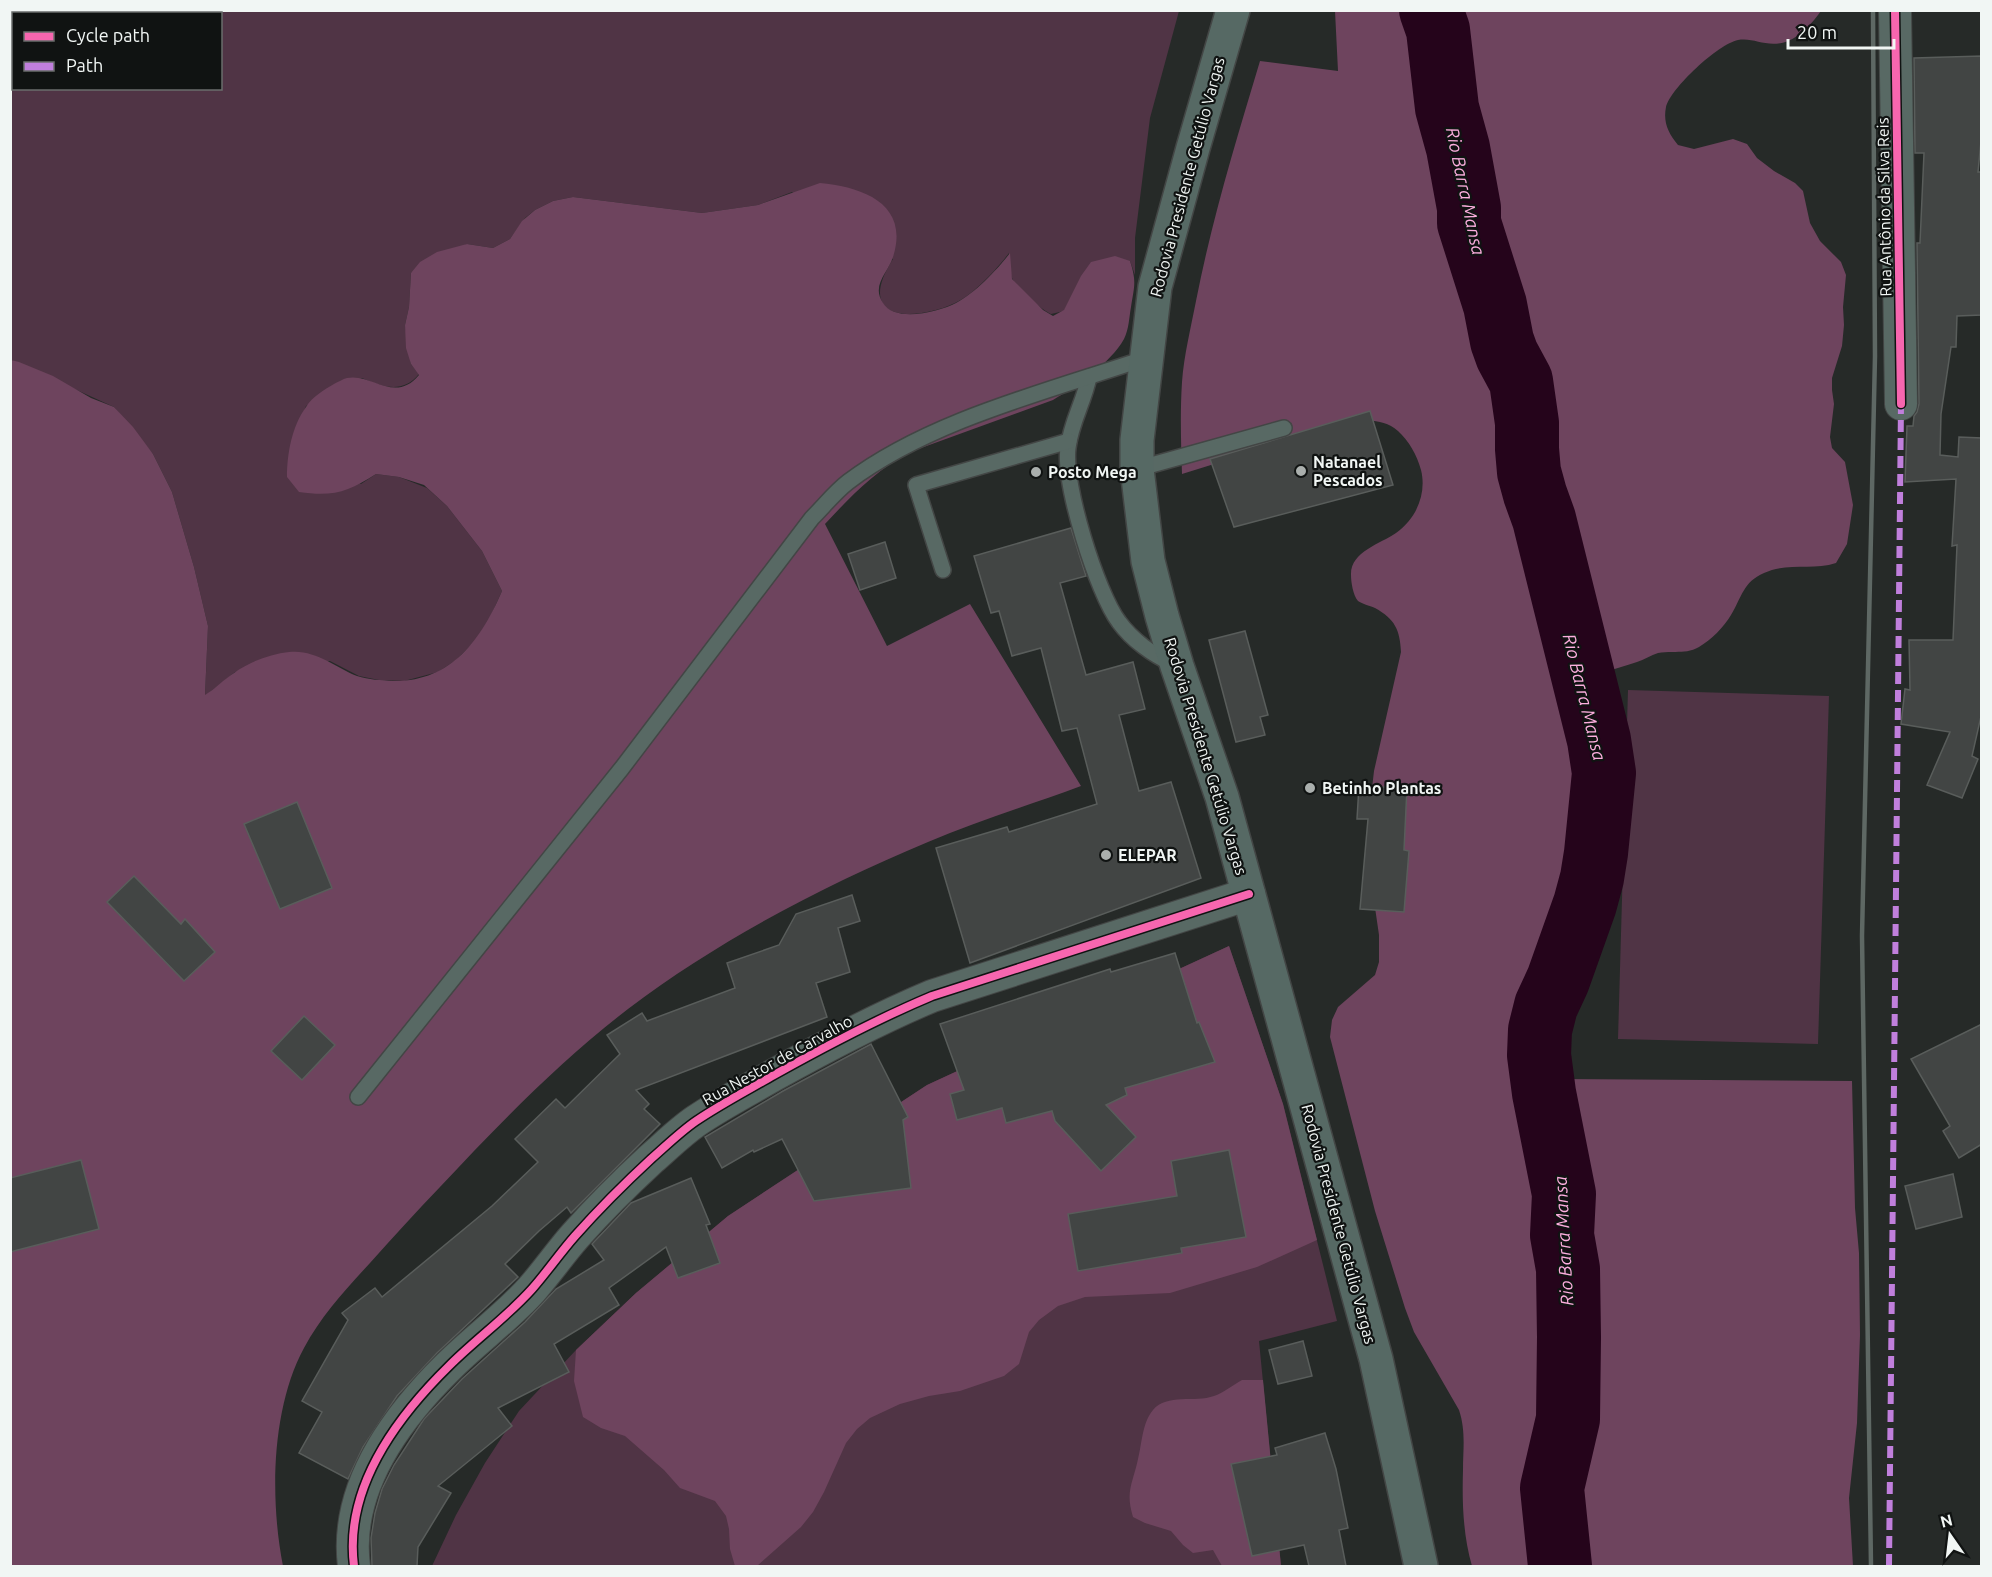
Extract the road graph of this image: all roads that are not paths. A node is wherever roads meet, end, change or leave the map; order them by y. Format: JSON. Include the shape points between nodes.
{"nodes":[{"id":1,"x":1233,"y":10,"type":"edge"},
{"id":2,"x":1895,"y":10,"type":"edge"},
{"id":3,"x":1146,"y":358,"type":"junction"},
{"id":4,"x":1089,"y":377,"type":"junction"},
{"id":5,"x":1901,"y":404,"type":"dead end"},
{"id":6,"x":1284,"y":428,"type":"dead end"},
{"id":7,"x":1069,"y":441,"type":"junction"},
{"id":8,"x":1137,"y":469,"type":"junction"},
{"id":9,"x":942,"y":570,"type":"dead end"},
{"id":10,"x":1177,"y":666,"type":"junction"},
{"id":11,"x":1249,"y":894,"type":"junction"},
{"id":12,"x":358,"y":1098,"type":"dead end"},
{"id":13,"x":354,"y":1566,"type":"edge"},
{"id":14,"x":1421,"y":1566,"type":"edge"}],
"edges":[{"from":1,"to":3,"type":"main road","name":"Rodovia Presidente Getúlio Vargas","via":[[1155,287]]},
{"from":2,"to":5,"type":"street","name":"Rua Antônio da Silva Reis"},
{"from":3,"to":4,"type":"lane"},
{"from":3,"to":8,"type":"main road","name":"Rodovia Presidente Getúlio Vargas"},
{"from":4,"to":7,"type":"lane"},
{"from":4,"to":12,"type":"lane","via":[[925,436],[846,483],[812,518],[622,768]]},
{"from":6,"to":8,"type":"lane"},
{"from":7,"to":9,"type":"lane","via":[[916,485]]},
{"from":7,"to":10,"type":"lane","via":[[1068,472],[1101,590],[1129,634]]},
{"from":8,"to":10,"type":"main road","name":"Rodovia Presidente Getúlio Vargas","via":[[1148,561]]},
{"from":10,"to":11,"type":"main road","name":"Rodovia Presidente Getúlio Vargas","via":[[1222,797]]},
{"from":11,"to":13,"type":"street","name":"Rua Nestor de Carvalho","via":[[932,996],[885,1015],[694,1122],[598,1210],[534,1288],[443,1372],[406,1414],[370,1470],[359,1501],[352,1528]]},
{"from":11,"to":14,"type":"main road","name":"Rodovia Presidente Getúlio Vargas","via":[[1376,1359]]}]}
